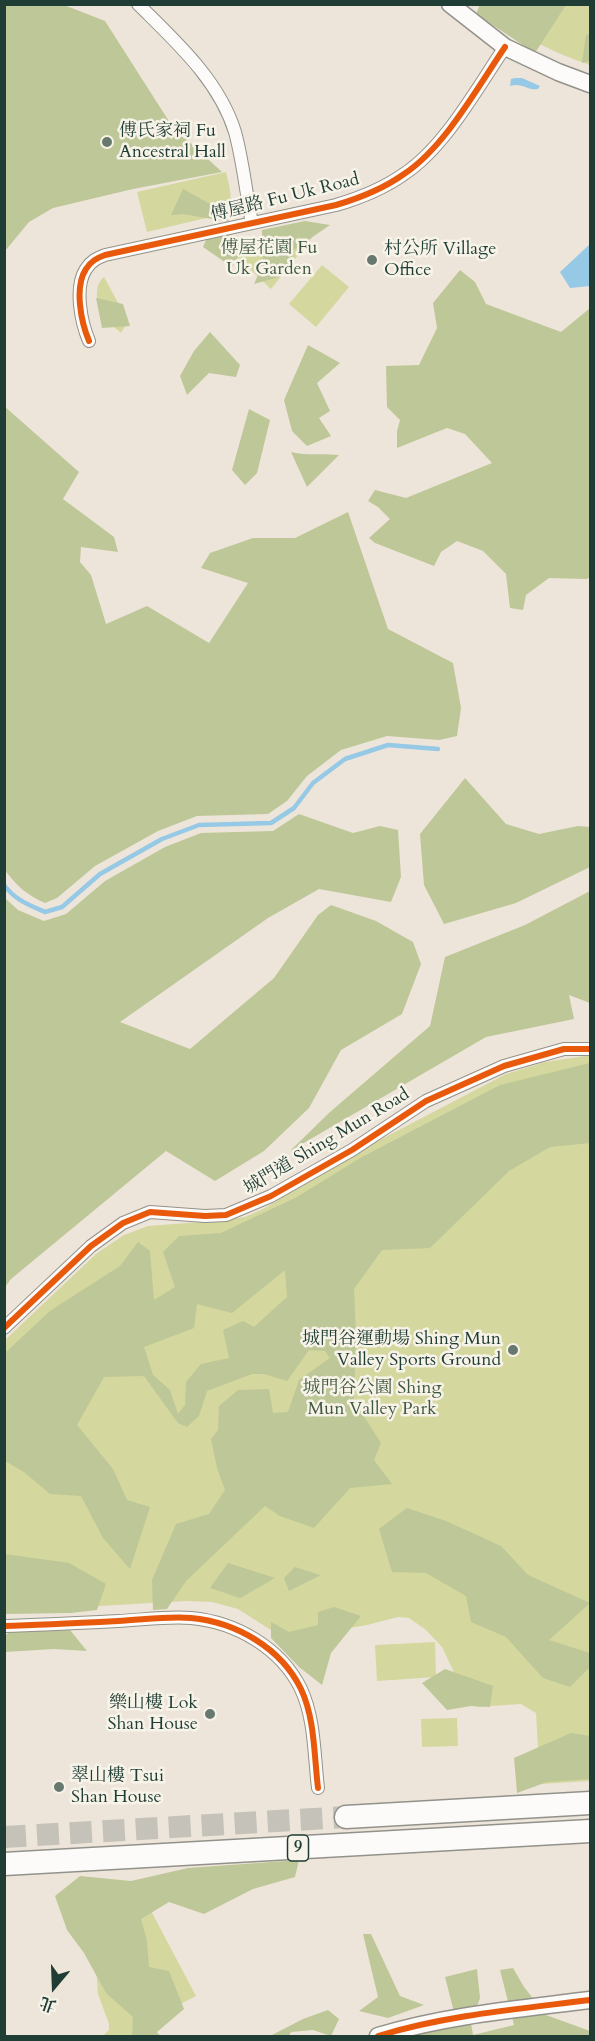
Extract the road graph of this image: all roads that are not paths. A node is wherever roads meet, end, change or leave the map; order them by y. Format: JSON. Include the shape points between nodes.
{"nodes":[{"id":1,"x":138,"y":4,"type":"edge"},
{"id":2,"x":450,"y":4,"type":"edge"},
{"id":3,"x":505,"y":47,"type":"junction"},
{"id":4,"x":591,"y":84,"type":"edge"},
{"id":5,"x":252,"y":223,"type":"junction"},
{"id":6,"x":89,"y":340,"type":"dead end"},
{"id":7,"x":591,"y":1049,"type":"edge"},
{"id":8,"x":4,"y":1328,"type":"edge"},
{"id":9,"x":4,"y":1626,"type":"edge"},
{"id":10,"x":318,"y":1788,"type":"dead end"},
{"id":11,"x":591,"y":1803,"type":"edge"},
{"id":12,"x":346,"y":1817,"type":"tunnel mouth"},
{"id":13,"x":591,"y":1831,"type":"edge"},
{"id":14,"x":4,"y":1864,"type":"edge"},
{"id":15,"x":591,"y":2000,"type":"edge"},
{"id":16,"x":378,"y":2037,"type":"edge"}],
"edges":[{"from":1,"to":5,"type":"street","via":[[194,60],[223,106],[234,132]]},
{"from":2,"to":3,"type":"street"},
{"from":3,"to":4,"type":"street"},
{"from":3,"to":5,"type":"street","name":"傅屋路 Fu Uk Road","via":[[441,138],[405,174],[361,198]]},
{"from":5,"to":6,"type":"street","name":"傅屋路 Fu Uk Road","via":[[93,260],[84,271],[80,299],[83,327]]},
{"from":7,"to":8,"type":"street","name":"城門道 Shing Mun Road","via":[[564,1049],[504,1066],[426,1101],[352,1150],[247,1208],[205,1216],[150,1212],[123,1223],[92,1246]]},
{"from":9,"to":10,"type":"street","via":[[174,1617],[212,1621],[246,1635],[279,1659],[301,1690],[311,1725]]},
{"from":11,"to":12,"type":"highway"},
{"from":13,"to":14,"type":"highway","number":"9"},
{"from":15,"to":16,"type":"street","via":[[494,2011]]}]}
